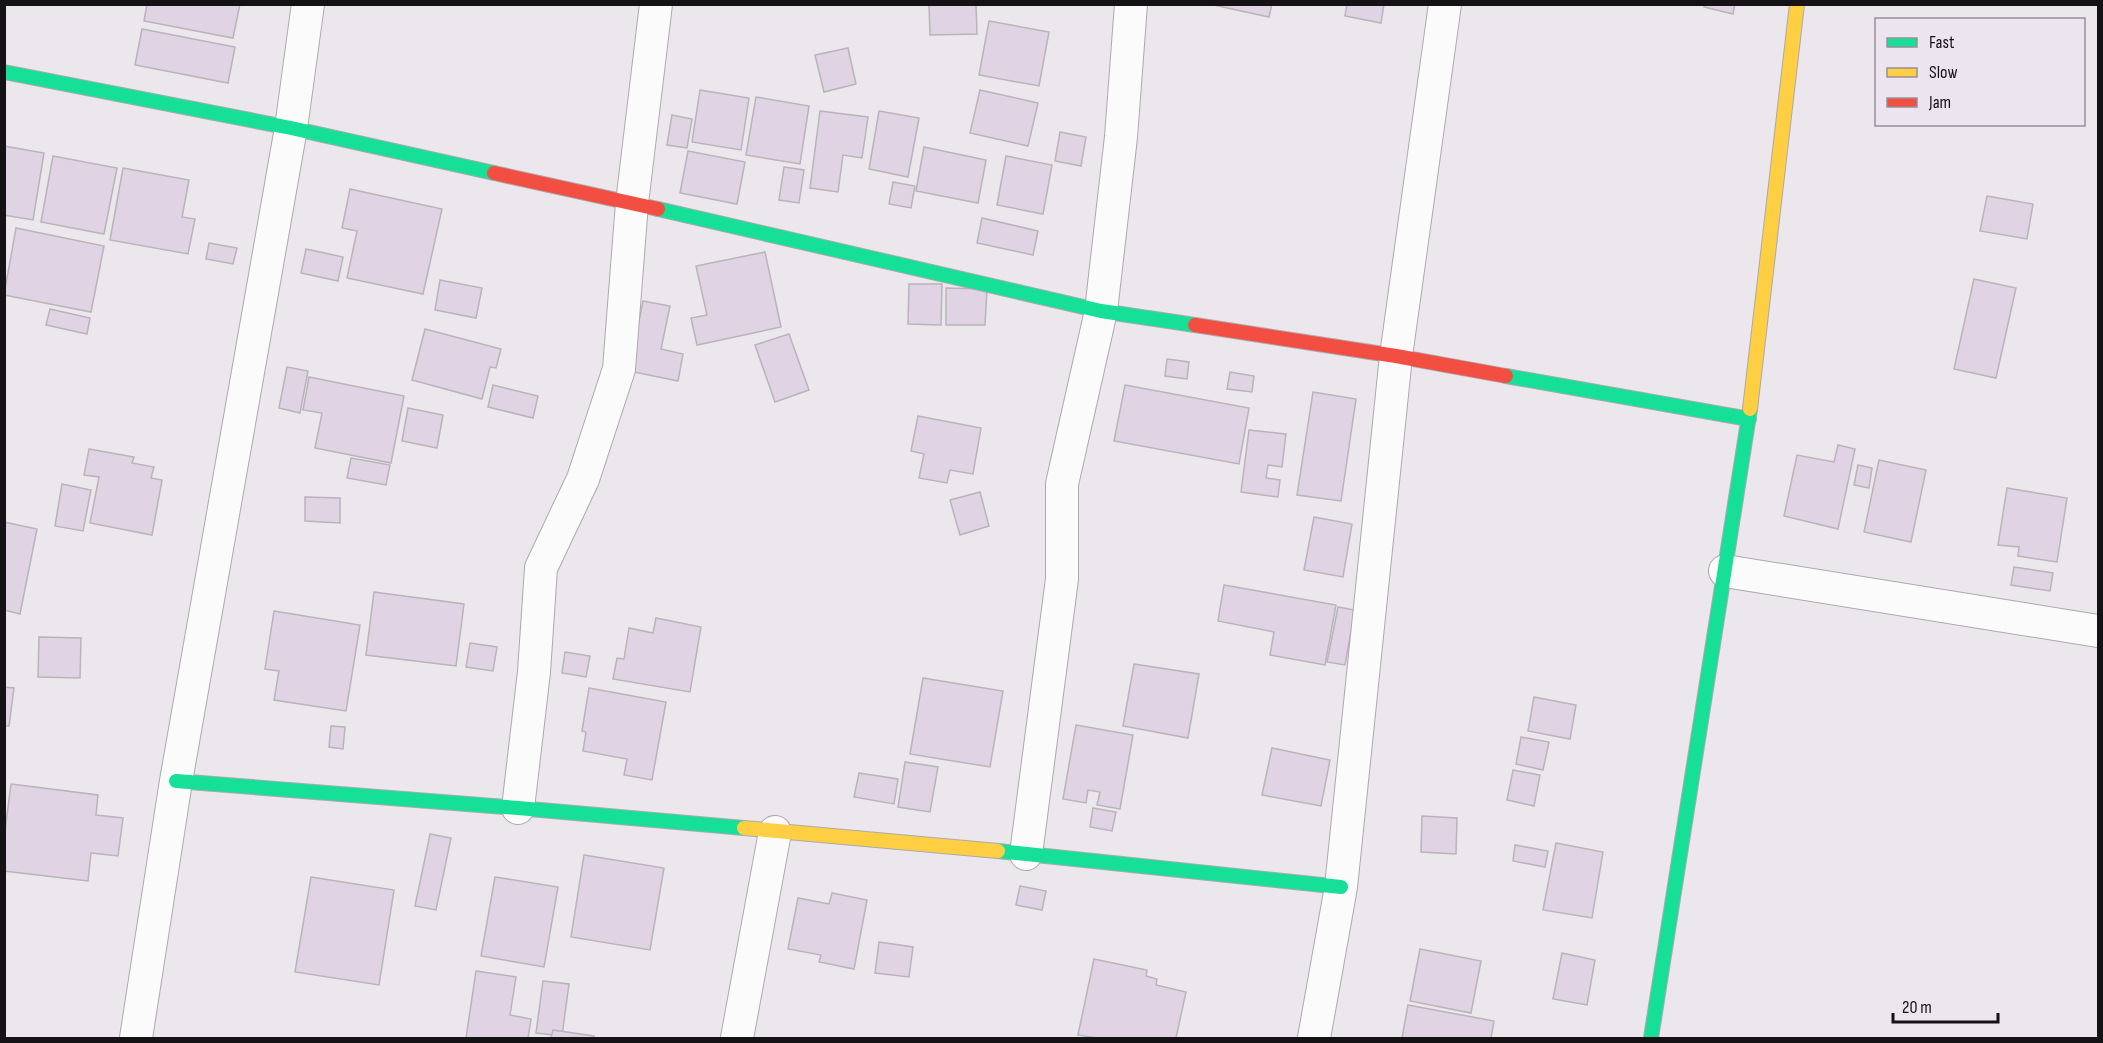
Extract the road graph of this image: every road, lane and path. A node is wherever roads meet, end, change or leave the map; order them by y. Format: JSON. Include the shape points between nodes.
{"nodes":[{"id":1,"x":308,"y":4,"type":"edge"},
{"id":2,"x":656,"y":4,"type":"edge"},
{"id":3,"x":1131,"y":4,"type":"edge"},
{"id":4,"x":1445,"y":4,"type":"edge"},
{"id":5,"x":1797,"y":4,"type":"edge"},
{"id":6,"x":4,"y":72,"type":"edge"},
{"id":7,"x":291,"y":128,"type":"junction"},
{"id":8,"x":632,"y":203,"type":"junction"},
{"id":9,"x":1101,"y":310,"type":"junction"},
{"id":10,"x":1396,"y":356,"type":"junction"},
{"id":11,"x":1749,"y":419,"type":"junction"},
{"id":12,"x":1725,"y":571,"type":"junction"},
{"id":13,"x":2098,"y":631,"type":"edge"},
{"id":14,"x":176,"y":781,"type":"junction"},
{"id":15,"x":519,"y":808,"type":"junction"},
{"id":16,"x":774,"y":832,"type":"junction"},
{"id":17,"x":1026,"y":854,"type":"junction"},
{"id":18,"x":1341,"y":887,"type":"junction"},
{"id":19,"x":136,"y":1038,"type":"edge"},
{"id":20,"x":737,"y":1038,"type":"edge"},
{"id":21,"x":1314,"y":1038,"type":"edge"},
{"id":22,"x":1651,"y":1038,"type":"edge"}],
"edges":[{"from":1,"to":7,"type":"street"},
{"from":2,"to":8,"type":"street"},
{"from":3,"to":9,"type":"street","via":[[1121,137]]},
{"from":4,"to":10,"type":"street"},
{"from":5,"to":11,"type":"street"},
{"from":6,"to":7,"type":"street"},
{"from":7,"to":8,"type":"street"},
{"from":7,"to":14,"type":"street"},
{"from":8,"to":9,"type":"street"},
{"from":8,"to":15,"type":"street","via":[[619,369],[582,479],[542,568]]},
{"from":9,"to":10,"type":"street"},
{"from":9,"to":17,"type":"street","via":[[1062,484],[1062,579]]},
{"from":10,"to":11,"type":"street"},
{"from":10,"to":18,"type":"street"},
{"from":11,"to":12,"type":"street"},
{"from":12,"to":13,"type":"street"},
{"from":12,"to":22,"type":"street"},
{"from":14,"to":15,"type":"street"},
{"from":14,"to":19,"type":"street"},
{"from":15,"to":16,"type":"street"},
{"from":16,"to":17,"type":"street"},
{"from":16,"to":20,"type":"street"},
{"from":17,"to":18,"type":"street"},
{"from":18,"to":21,"type":"street"}]}
